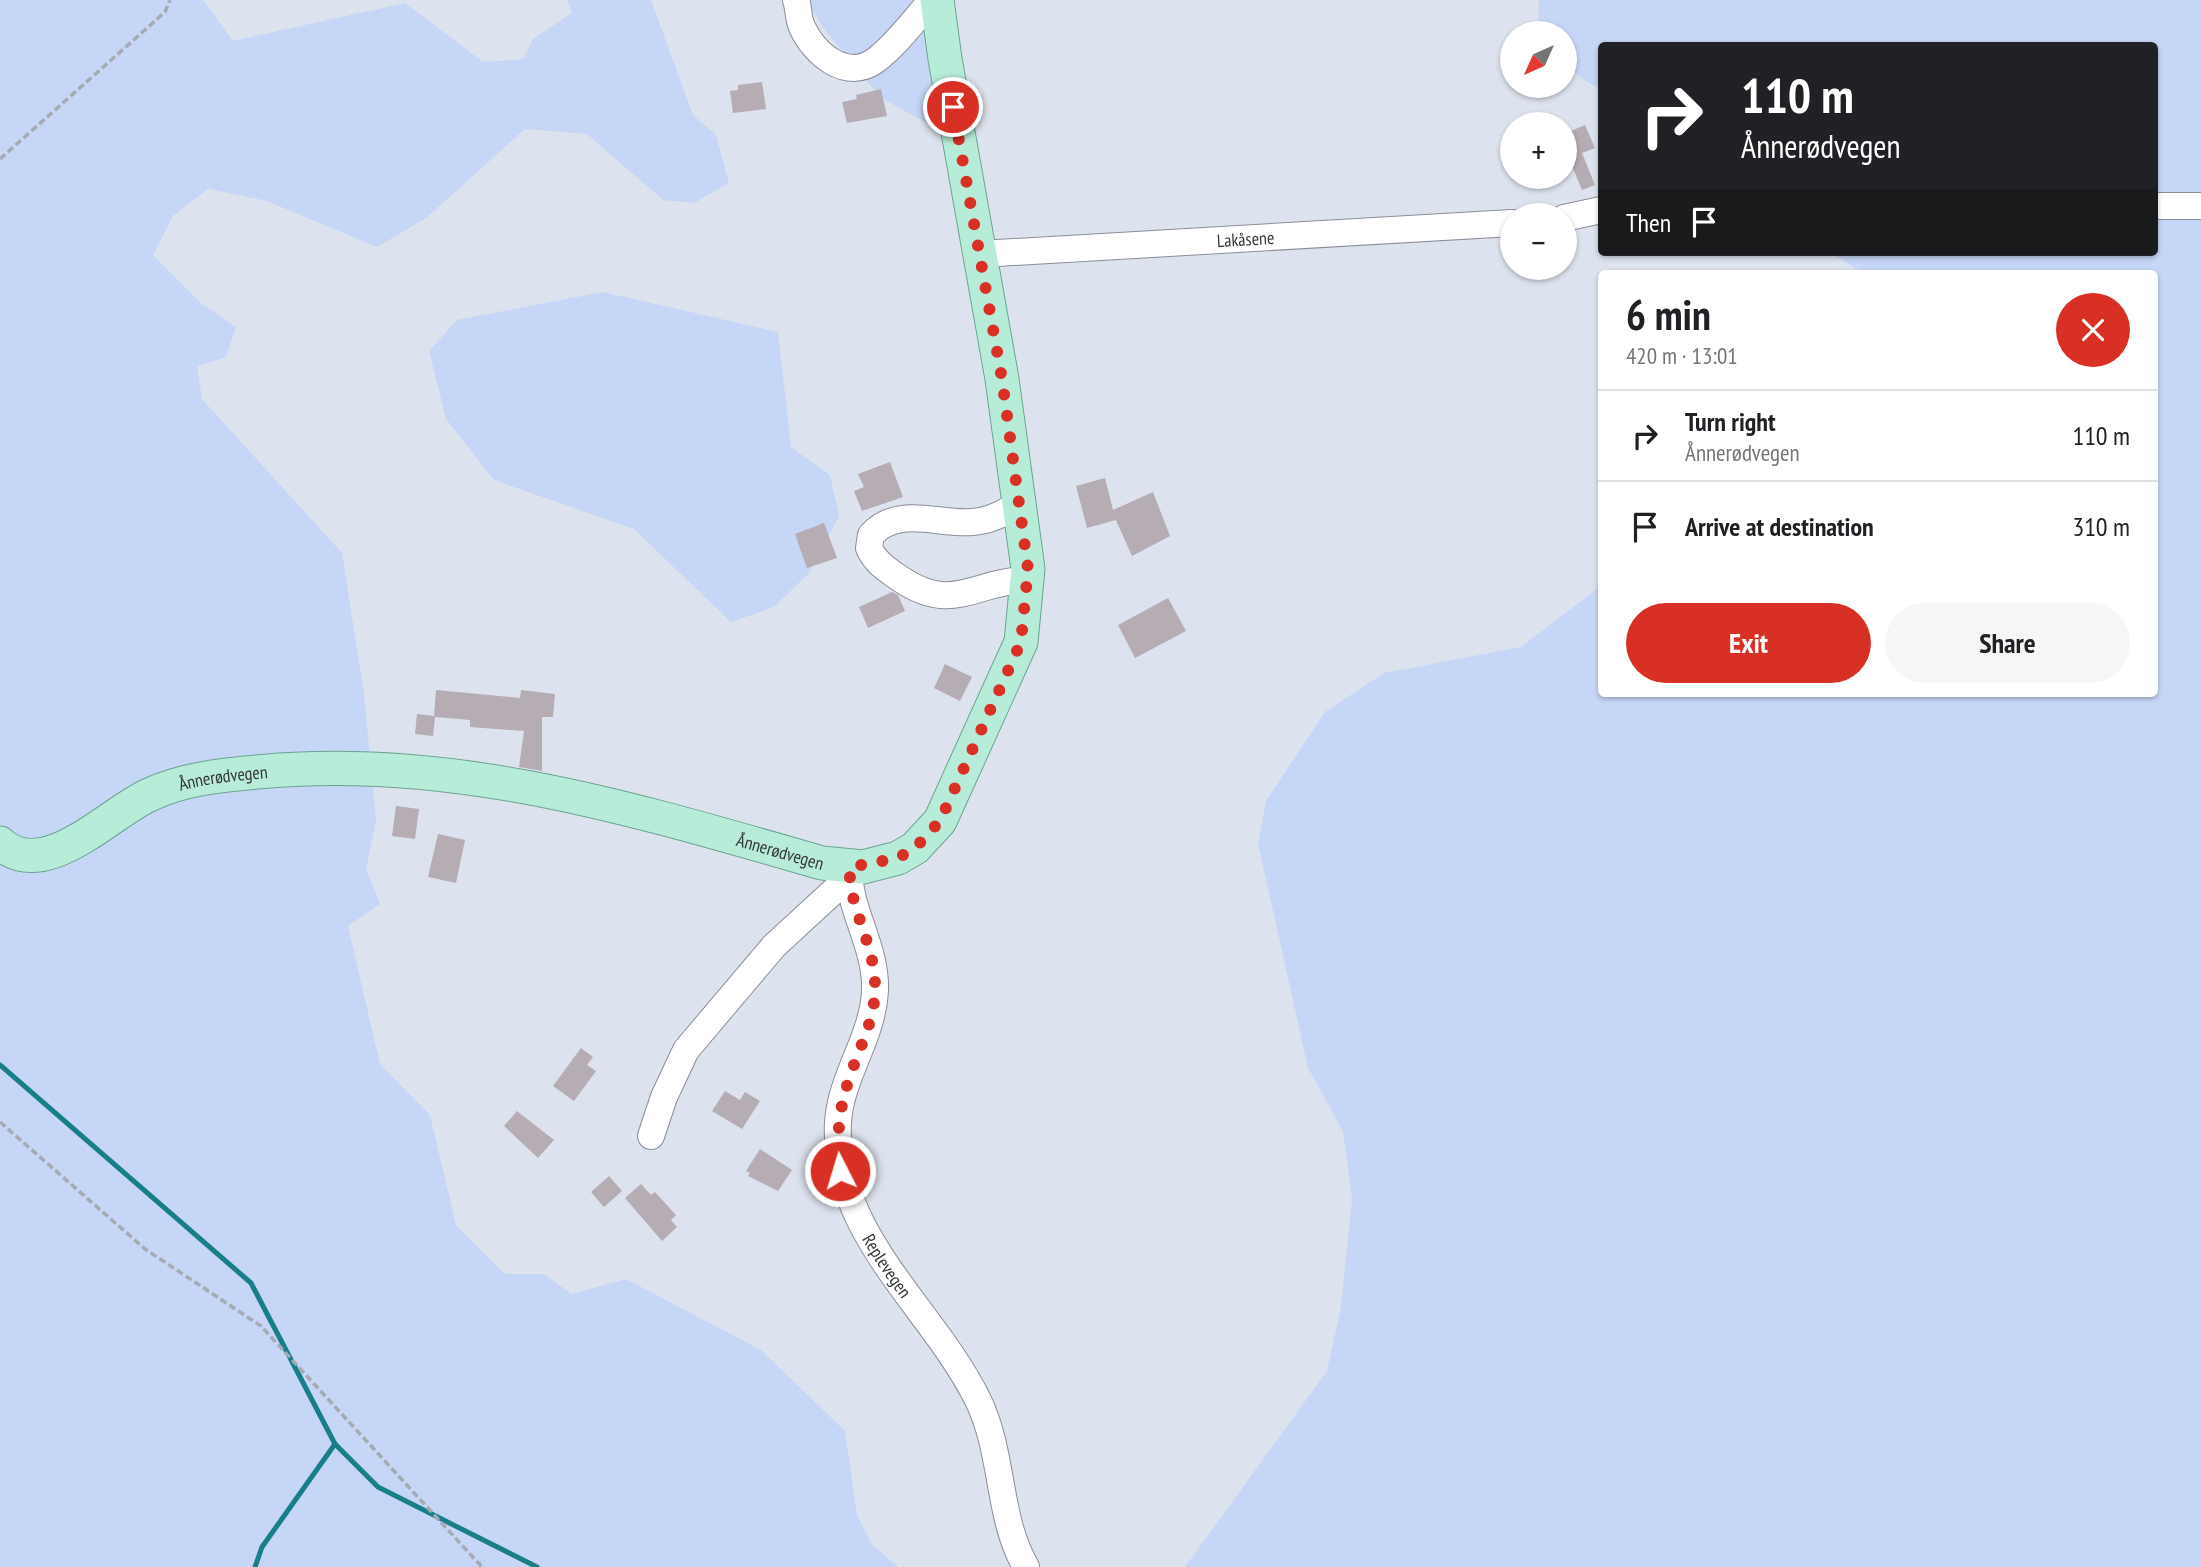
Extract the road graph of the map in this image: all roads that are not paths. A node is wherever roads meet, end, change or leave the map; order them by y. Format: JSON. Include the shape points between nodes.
{"nodes":[{"id":1,"x":796,"y":0,"type":"edge"},
{"id":2,"x":932,"y":0,"type":"edge"},
{"id":3,"x":937,"y":0,"type":"edge"},
{"id":4,"x":2158,"y":206,"type":"edge"},
{"id":5,"x":2201,"y":206,"type":"edge"},
{"id":6,"x":1598,"y":211,"type":"edge"},
{"id":7,"x":1577,"y":215,"type":"edge"},
{"id":8,"x":1500,"y":224,"type":"edge"},
{"id":9,"x":980,"y":254,"type":"junction"},
{"id":10,"x":1019,"y":504,"type":"junction"},
{"id":11,"x":1028,"y":580,"type":"junction"},
{"id":12,"x":0,"y":843,"type":"edge"},
{"id":13,"x":849,"y":872,"type":"junction"},
{"id":14,"x":651,"y":1136,"type":"dead end"},
{"id":15,"x":1026,"y":1567,"type":"edge"}],
"edges":[{"from":1,"to":2,"type":"street","via":[[802,27],[814,46],[835,64],[852,68],[867,65],[890,47]]},
{"from":3,"to":9,"type":"main road","name":"Ånnerødvegen"},
{"from":4,"to":5,"type":"street"},
{"from":6,"to":7,"type":"street"},
{"from":8,"to":9,"type":"street","name":"Lakåsene"},
{"from":9,"to":10,"type":"main road","name":"Ånnerødvegen"},
{"from":10,"to":11,"type":"main road","name":"Ånnerødvegen"},
{"from":10,"to":11,"type":"street","via":[[975,522],[920,517],[887,523],[871,535],[869,548],[887,570],[937,596]]},
{"from":11,"to":13,"type":"main road","name":"Ånnerødvegen","via":[[1021,642],[940,821],[915,848],[898,858]]},
{"from":12,"to":13,"type":"main road","name":"Ånnerødvegen","via":[[21,854],[57,851],[130,805],[174,785],[243,773],[329,766],[424,772],[615,804]]},
{"from":13,"to":14,"type":"street","via":[[774,946],[686,1050]]},
{"from":13,"to":15,"type":"street","name":"Replevegen","via":[[873,955],[875,991],[870,1024],[838,1118],[840,1171],[867,1236],[978,1401],[1012,1537]]}]}
